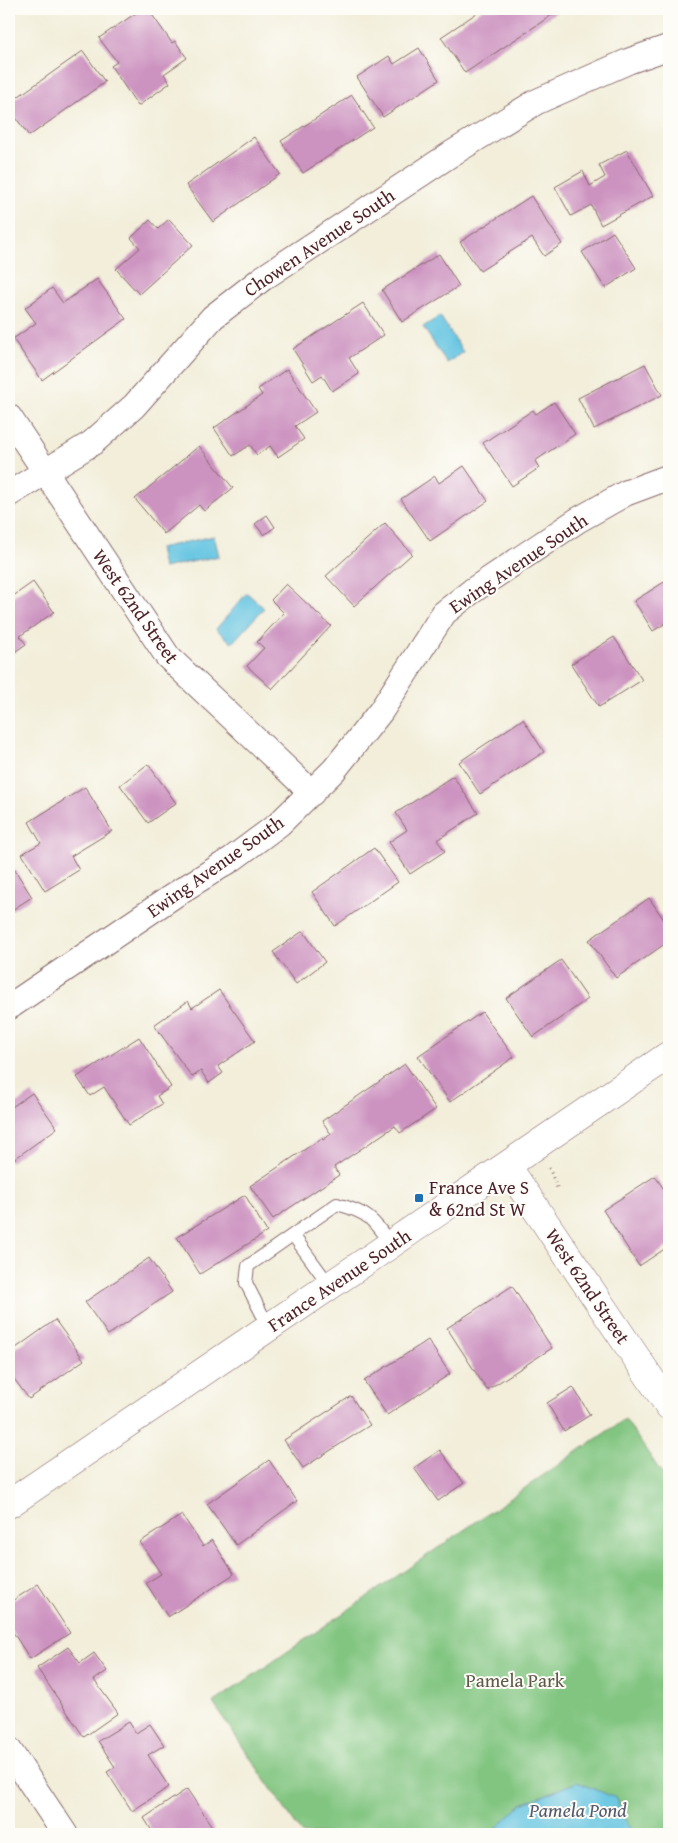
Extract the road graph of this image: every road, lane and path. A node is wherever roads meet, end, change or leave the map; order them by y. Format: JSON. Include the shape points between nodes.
{"nodes":[{"id":1,"x":669,"y":47,"type":"edge"},
{"id":2,"x":9,"y":417,"type":"edge"},
{"id":3,"x":45,"y":472,"type":"junction"},
{"id":4,"x":669,"y":477,"type":"edge"},
{"id":5,"x":9,"y":494,"type":"edge"},
{"id":6,"x":312,"y":793,"type":"junction"},
{"id":7,"x":9,"y":1007,"type":"edge"},
{"id":8,"x":669,"y":1055,"type":"edge"},
{"id":9,"x":507,"y":1166,"type":"junction"},
{"id":10,"x":293,"y":1235,"type":"junction"},
{"id":11,"x":391,"y":1244,"type":"junction"},
{"id":12,"x":330,"y":1286,"type":"junction"},
{"id":13,"x":269,"y":1328,"type":"junction"},
{"id":14,"x":669,"y":1406,"type":"edge"},
{"id":15,"x":9,"y":1504,"type":"edge"},
{"id":16,"x":9,"y":1750,"type":"edge"},
{"id":17,"x":65,"y":1834,"type":"edge"}],
"edges":[{"from":1,"to":3,"type":"street","name":"Chowen Avenue South","via":[[536,102],[263,278],[213,318],[113,425],[92,443]]},
{"from":2,"to":3,"type":"street","name":"West 62nd Street"},
{"from":3,"to":5,"type":"street","name":"Chowen Avenue South"},
{"from":3,"to":6,"type":"street","name":"West 62nd Street","via":[[168,657]]},
{"from":4,"to":6,"type":"street","name":"Ewing Avenue South","via":[[626,493],[578,520],[444,613],[381,711]]},
{"from":6,"to":7,"type":"street","name":"Ewing Avenue South","via":[[279,824],[232,859]]},
{"from":8,"to":9,"type":"main road","name":"France Avenue South"},
{"from":9,"to":11,"type":"main road","name":"France Avenue South"},
{"from":9,"to":14,"type":"main road","name":"West 62nd Street"},
{"from":10,"to":11,"type":"lane","via":[[337,1204],[373,1218]]},
{"from":10,"to":12,"type":"lane"},
{"from":10,"to":13,"type":"lane","via":[[248,1266],[246,1283]]},
{"from":11,"to":12,"type":"main road","name":"France Avenue South"},
{"from":12,"to":13,"type":"main road","name":"France Avenue South"},
{"from":13,"to":15,"type":"main road","name":"France Avenue South"},
{"from":16,"to":17,"type":"street"}]}
